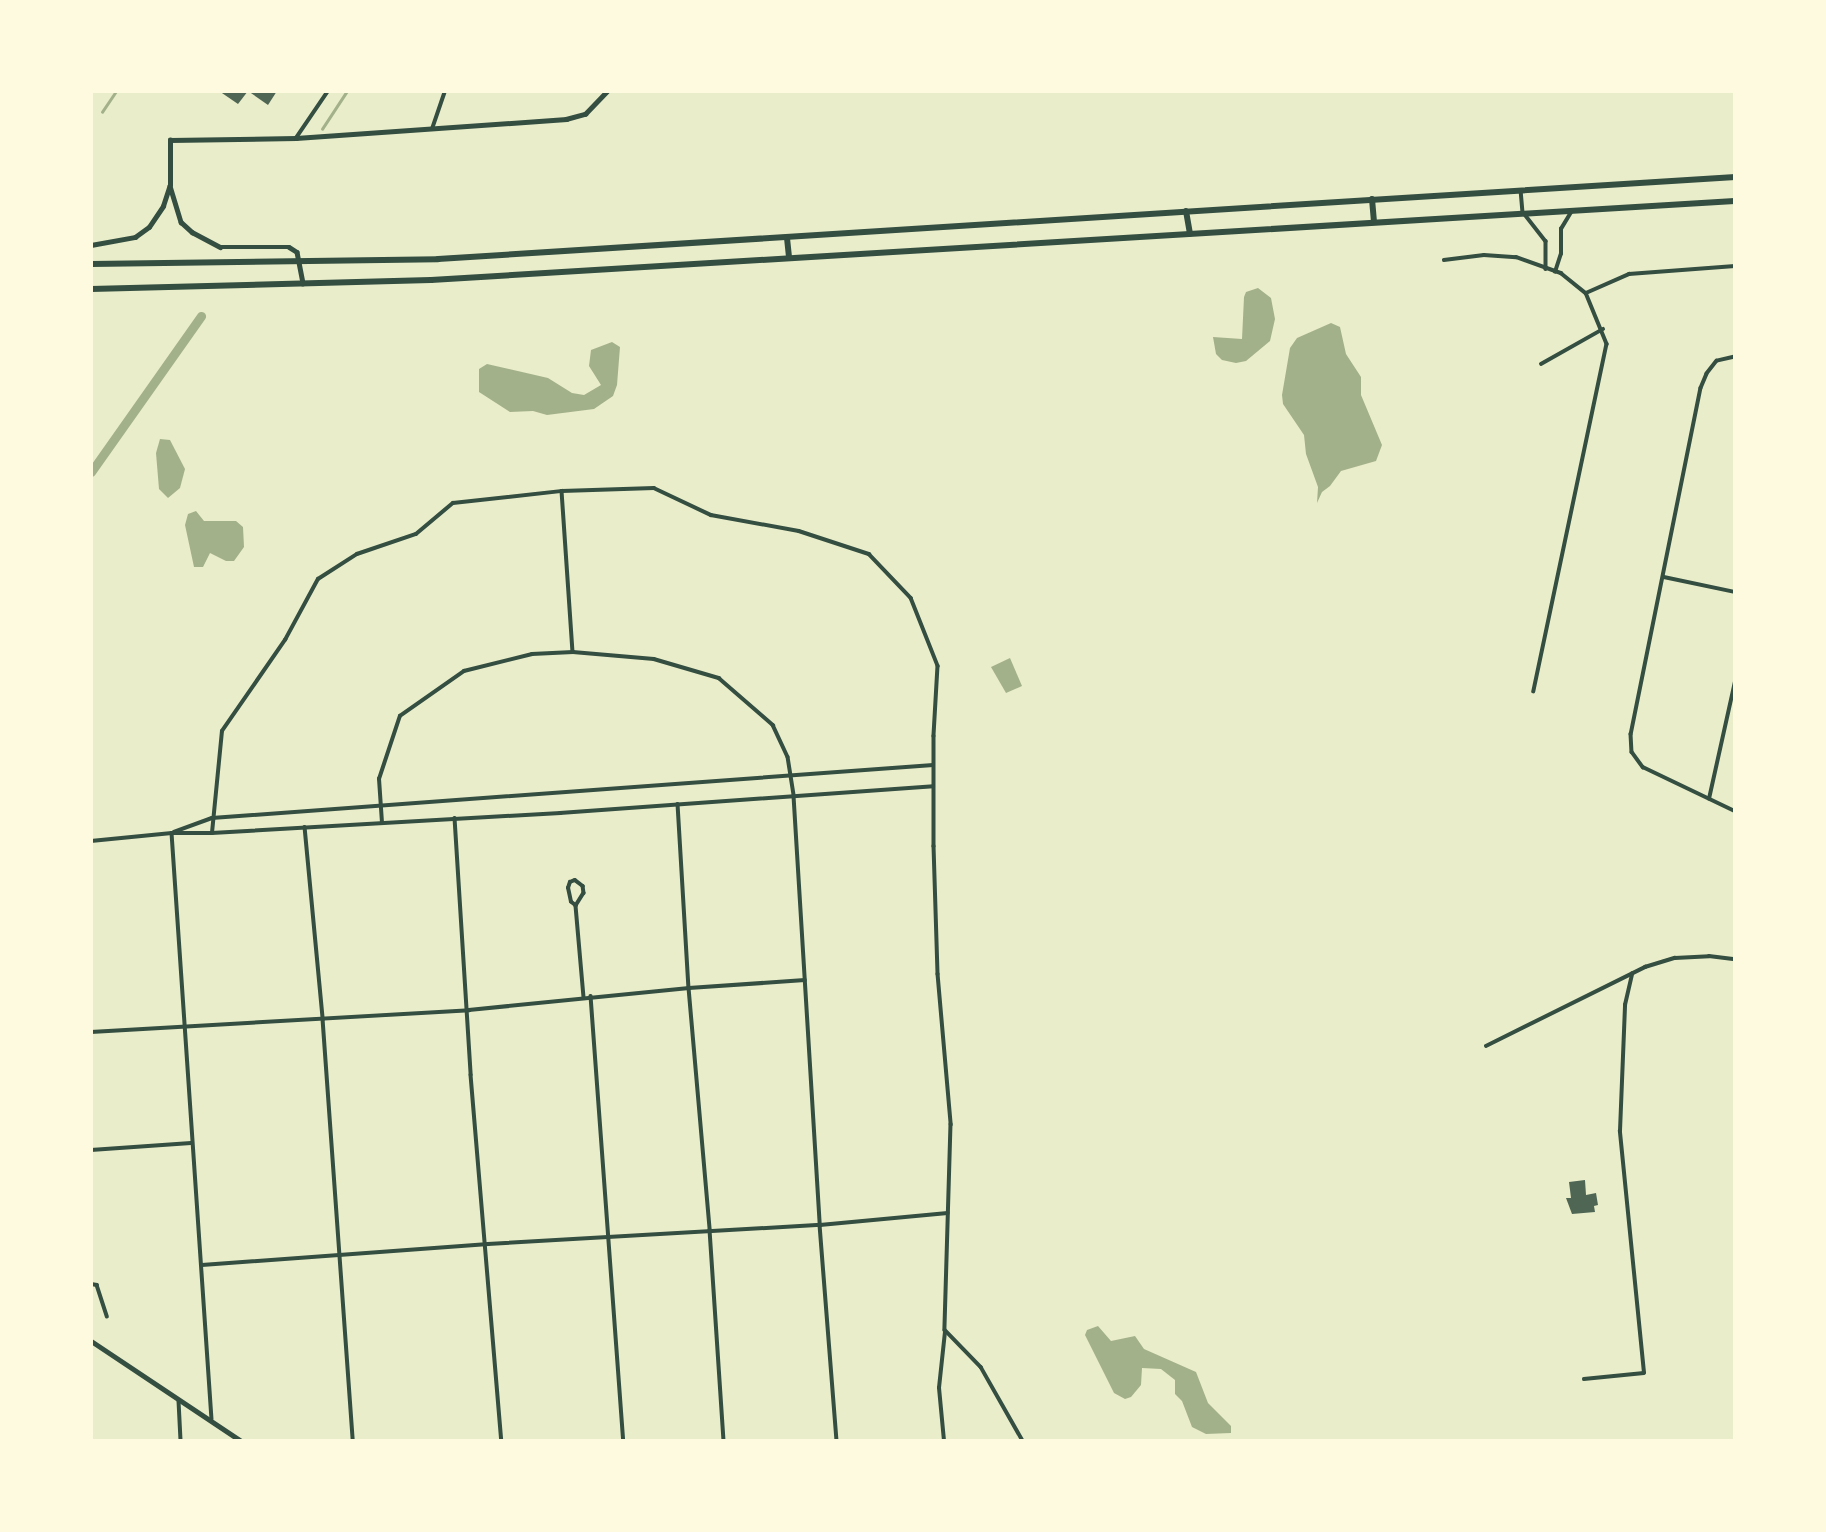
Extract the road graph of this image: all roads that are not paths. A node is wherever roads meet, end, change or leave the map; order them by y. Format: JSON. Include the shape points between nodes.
{"nodes":[{"id":1,"x":328,"y":91,"type":"edge"},
{"id":2,"x":445,"y":91,"type":"edge"},
{"id":3,"x":607,"y":91,"type":"edge"},
{"id":4,"x":432,"y":130,"type":"junction"},
{"id":5,"x":296,"y":138,"type":"junction"},
{"id":6,"x":1735,"y":177,"type":"edge"},
{"id":7,"x":170,"y":185,"type":"junction"},
{"id":8,"x":1521,"y":190,"type":"junction"},
{"id":9,"x":1372,"y":199,"type":"junction"},
{"id":10,"x":1735,"y":201,"type":"edge"},
{"id":11,"x":1573,"y":209,"type":"junction"},
{"id":12,"x":1186,"y":211,"type":"junction"},
{"id":13,"x":1523,"y":212,"type":"junction"},
{"id":14,"x":1374,"y":222,"type":"junction"},
{"id":15,"x":1189,"y":234,"type":"junction"},
{"id":16,"x":787,"y":238,"type":"junction"},
{"id":17,"x":93,"y":243,"type":"edge"},
{"id":18,"x":789,"y":258,"type":"junction"},
{"id":19,"x":1444,"y":260,"type":"dead end"},
{"id":20,"x":301,"y":262,"type":"junction"},
{"id":21,"x":91,"y":264,"type":"edge"},
{"id":22,"x":1735,"y":266,"type":"edge"},
{"id":23,"x":1546,"y":269,"type":"junction"},
{"id":24,"x":1555,"y":272,"type":"junction"},
{"id":25,"x":91,"y":282,"type":"edge"},
{"id":26,"x":303,"y":284,"type":"junction"},
{"id":27,"x":91,"y":289,"type":"edge"},
{"id":28,"x":100,"y":289,"type":"junction"},
{"id":29,"x":1586,"y":293,"type":"junction"},
{"id":30,"x":1603,"y":329,"type":"junction"},
{"id":31,"x":1735,"y":356,"type":"edge"},
{"id":32,"x":1541,"y":364,"type":"dead end"},
{"id":33,"x":562,"y":491,"type":"junction"},
{"id":34,"x":1664,"y":577,"type":"junction"},
{"id":35,"x":1735,"y":592,"type":"edge"},
{"id":36,"x":573,"y":652,"type":"junction"},
{"id":37,"x":1735,"y":682,"type":"edge"},
{"id":38,"x":1534,"y":691,"type":"dead end"},
{"id":39,"x":933,"y":765,"type":"junction"},
{"id":40,"x":791,"y":777,"type":"junction"},
{"id":41,"x":933,"y":786,"type":"junction"},
{"id":42,"x":794,"y":796,"type":"junction"},
{"id":43,"x":1709,"y":799,"type":"junction"},
{"id":44,"x":678,"y":804,"type":"junction"},
{"id":45,"x":381,"y":805,"type":"junction"},
{"id":46,"x":1735,"y":811,"type":"edge"},
{"id":47,"x":212,"y":818,"type":"junction"},
{"id":48,"x":456,"y":818,"type":"junction"},
{"id":49,"x":383,"y":823,"type":"junction"},
{"id":50,"x":305,"y":827,"type":"junction"},
{"id":51,"x":172,"y":833,"type":"junction"},
{"id":52,"x":212,"y":833,"type":"junction"},
{"id":53,"x":91,"y":841,"type":"edge"},
{"id":54,"x":576,"y":906,"type":"junction"},
{"id":55,"x":1735,"y":959,"type":"edge"},
{"id":56,"x":1632,"y":974,"type":"junction"},
{"id":57,"x":805,"y":980,"type":"junction"},
{"id":58,"x":689,"y":988,"type":"junction"},
{"id":59,"x":591,"y":996,"type":"junction"},
{"id":60,"x":584,"y":997,"type":"junction"},
{"id":61,"x":469,"y":1010,"type":"junction"},
{"id":62,"x":323,"y":1019,"type":"junction"},
{"id":63,"x":187,"y":1026,"type":"junction"},
{"id":64,"x":91,"y":1032,"type":"edge"},
{"id":65,"x":1486,"y":1046,"type":"dead end"},
{"id":66,"x":191,"y":1143,"type":"junction"},
{"id":67,"x":91,"y":1150,"type":"edge"},
{"id":68,"x":947,"y":1213,"type":"junction"},
{"id":69,"x":820,"y":1225,"type":"junction"},
{"id":70,"x":710,"y":1230,"type":"junction"},
{"id":71,"x":607,"y":1237,"type":"junction"},
{"id":72,"x":488,"y":1244,"type":"junction"},
{"id":73,"x":340,"y":1254,"type":"junction"},
{"id":74,"x":202,"y":1265,"type":"junction"},
{"id":75,"x":91,"y":1283,"type":"edge"},
{"id":76,"x":107,"y":1316,"type":"dead end"},
{"id":77,"x":945,"y":1331,"type":"junction"},
{"id":78,"x":93,"y":1343,"type":"edge"},
{"id":79,"x":1584,"y":1379,"type":"dead end"},
{"id":80,"x":179,"y":1399,"type":"junction"},
{"id":81,"x":212,"y":1419,"type":"junction"},
{"id":82,"x":181,"y":1441,"type":"edge"},
{"id":83,"x":241,"y":1441,"type":"edge"},
{"id":84,"x":353,"y":1441,"type":"edge"},
{"id":85,"x":502,"y":1441,"type":"edge"},
{"id":86,"x":624,"y":1441,"type":"edge"},
{"id":87,"x":724,"y":1441,"type":"edge"},
{"id":88,"x":836,"y":1441,"type":"edge"},
{"id":89,"x":944,"y":1441,"type":"edge"},
{"id":90,"x":1023,"y":1441,"type":"edge"}],
"edges":[{"from":1,"to":5,"type":"street"},
{"from":2,"to":4,"type":"street"},
{"from":3,"to":4,"type":"street","via":[[585,114],[566,119]]},
{"from":4,"to":5,"type":"street"},
{"from":5,"to":7,"type":"street","via":[[170,141]]},
{"from":6,"to":8,"type":"highway"},
{"from":7,"to":17,"type":"street","via":[[149,227],[135,237]]},
{"from":7,"to":20,"type":"street","via":[[181,222],[205,241],[220,247],[289,247]]},
{"from":8,"to":9,"type":"highway"},
{"from":8,"to":13,"type":"street"},
{"from":9,"to":12,"type":"highway"},
{"from":9,"to":14,"type":"highway"},
{"from":10,"to":11,"type":"highway"},
{"from":11,"to":13,"type":"highway"},
{"from":11,"to":24,"type":"street","via":[[1561,229]]},
{"from":12,"to":15,"type":"highway"},
{"from":12,"to":16,"type":"highway"},
{"from":13,"to":14,"type":"highway"},
{"from":13,"to":23,"type":"street","via":[[1544,235]]},
{"from":14,"to":15,"type":"highway"},
{"from":15,"to":18,"type":"highway"},
{"from":16,"to":18,"type":"highway"},
{"from":16,"to":20,"type":"highway","via":[[438,259]]},
{"from":18,"to":26,"type":"highway"},
{"from":19,"to":23,"type":"street","via":[[1516,257]]},
{"from":20,"to":21,"type":"highway"},
{"from":20,"to":26,"type":"street"},
{"from":22,"to":29,"type":"street","via":[[1629,274]]},
{"from":23,"to":24,"type":"street"},
{"from":24,"to":29,"type":"street"},
{"from":25,"to":28,"type":"street"},
{"from":26,"to":28,"type":"highway"},
{"from":27,"to":28,"type":"highway"},
{"from":29,"to":30,"type":"street"},
{"from":30,"to":32,"type":"street"},
{"from":30,"to":38,"type":"street","via":[[1607,356]]},
{"from":31,"to":34,"type":"street","via":[[1717,361],[1701,388]]},
{"from":33,"to":36,"type":"street"},
{"from":33,"to":39,"type":"street","via":[[654,488],[711,514],[799,531],[869,554],[911,598],[938,666]]},
{"from":33,"to":47,"type":"street","via":[[453,503],[416,534],[357,554],[317,579],[285,640],[222,731]]},
{"from":34,"to":35,"type":"street"},
{"from":34,"to":43,"type":"street","via":[[1631,750],[1643,767]]},
{"from":36,"to":40,"type":"street","via":[[654,659],[719,678],[773,725],[788,757]]},
{"from":36,"to":45,"type":"street","via":[[532,654],[464,671],[400,716],[379,779]]},
{"from":37,"to":43,"type":"street"},
{"from":39,"to":40,"type":"street"},
{"from":39,"to":41,"type":"street"},
{"from":40,"to":42,"type":"street"},
{"from":40,"to":45,"type":"street"},
{"from":41,"to":42,"type":"street"},
{"from":41,"to":68,"type":"street","via":[[938,974],[951,1124]]},
{"from":42,"to":44,"type":"street"},
{"from":42,"to":57,"type":"street"},
{"from":43,"to":46,"type":"street"},
{"from":44,"to":48,"type":"street"},
{"from":44,"to":58,"type":"street"},
{"from":45,"to":47,"type":"street"},
{"from":45,"to":49,"type":"street"},
{"from":47,"to":51,"type":"street"},
{"from":47,"to":52,"type":"street"},
{"from":48,"to":49,"type":"street"},
{"from":48,"to":61,"type":"street"},
{"from":49,"to":50,"type":"street"},
{"from":50,"to":52,"type":"street"},
{"from":50,"to":62,"type":"street"},
{"from":51,"to":52,"type":"street"},
{"from":51,"to":53,"type":"street"},
{"from":51,"to":63,"type":"street"},
{"from":54,"to":54,"type":"street","via":[[584,894],[575,880],[568,888]]},
{"from":54,"to":60,"type":"street"},
{"from":55,"to":56,"type":"street","via":[[1675,958]]},
{"from":56,"to":65,"type":"street"},
{"from":56,"to":79,"type":"street","via":[[1625,1004],[1620,1130],[1644,1373]]},
{"from":57,"to":58,"type":"street"},
{"from":57,"to":69,"type":"street"},
{"from":58,"to":59,"type":"street"},
{"from":58,"to":70,"type":"street"},
{"from":59,"to":60,"type":"street"},
{"from":59,"to":71,"type":"street"},
{"from":60,"to":61,"type":"street"},
{"from":61,"to":62,"type":"street"},
{"from":61,"to":72,"type":"street"},
{"from":62,"to":63,"type":"street"},
{"from":62,"to":73,"type":"street"},
{"from":63,"to":64,"type":"street"},
{"from":63,"to":66,"type":"street"},
{"from":66,"to":67,"type":"street"},
{"from":66,"to":74,"type":"street"},
{"from":68,"to":69,"type":"street"},
{"from":68,"to":77,"type":"street"},
{"from":69,"to":70,"type":"street"},
{"from":69,"to":88,"type":"street"},
{"from":70,"to":71,"type":"street"},
{"from":70,"to":87,"type":"street"},
{"from":71,"to":72,"type":"street"},
{"from":71,"to":86,"type":"street"},
{"from":72,"to":73,"type":"street"},
{"from":72,"to":85,"type":"street"},
{"from":73,"to":74,"type":"street"},
{"from":73,"to":84,"type":"street"},
{"from":74,"to":81,"type":"street"},
{"from":75,"to":76,"type":"street","via":[[97,1285]]},
{"from":77,"to":89,"type":"street","via":[[939,1388]]},
{"from":77,"to":90,"type":"street","via":[[981,1367]]},
{"from":78,"to":80,"type":"main road"},
{"from":80,"to":81,"type":"main road"},
{"from":80,"to":82,"type":"street"},
{"from":81,"to":83,"type":"main road"}]}
